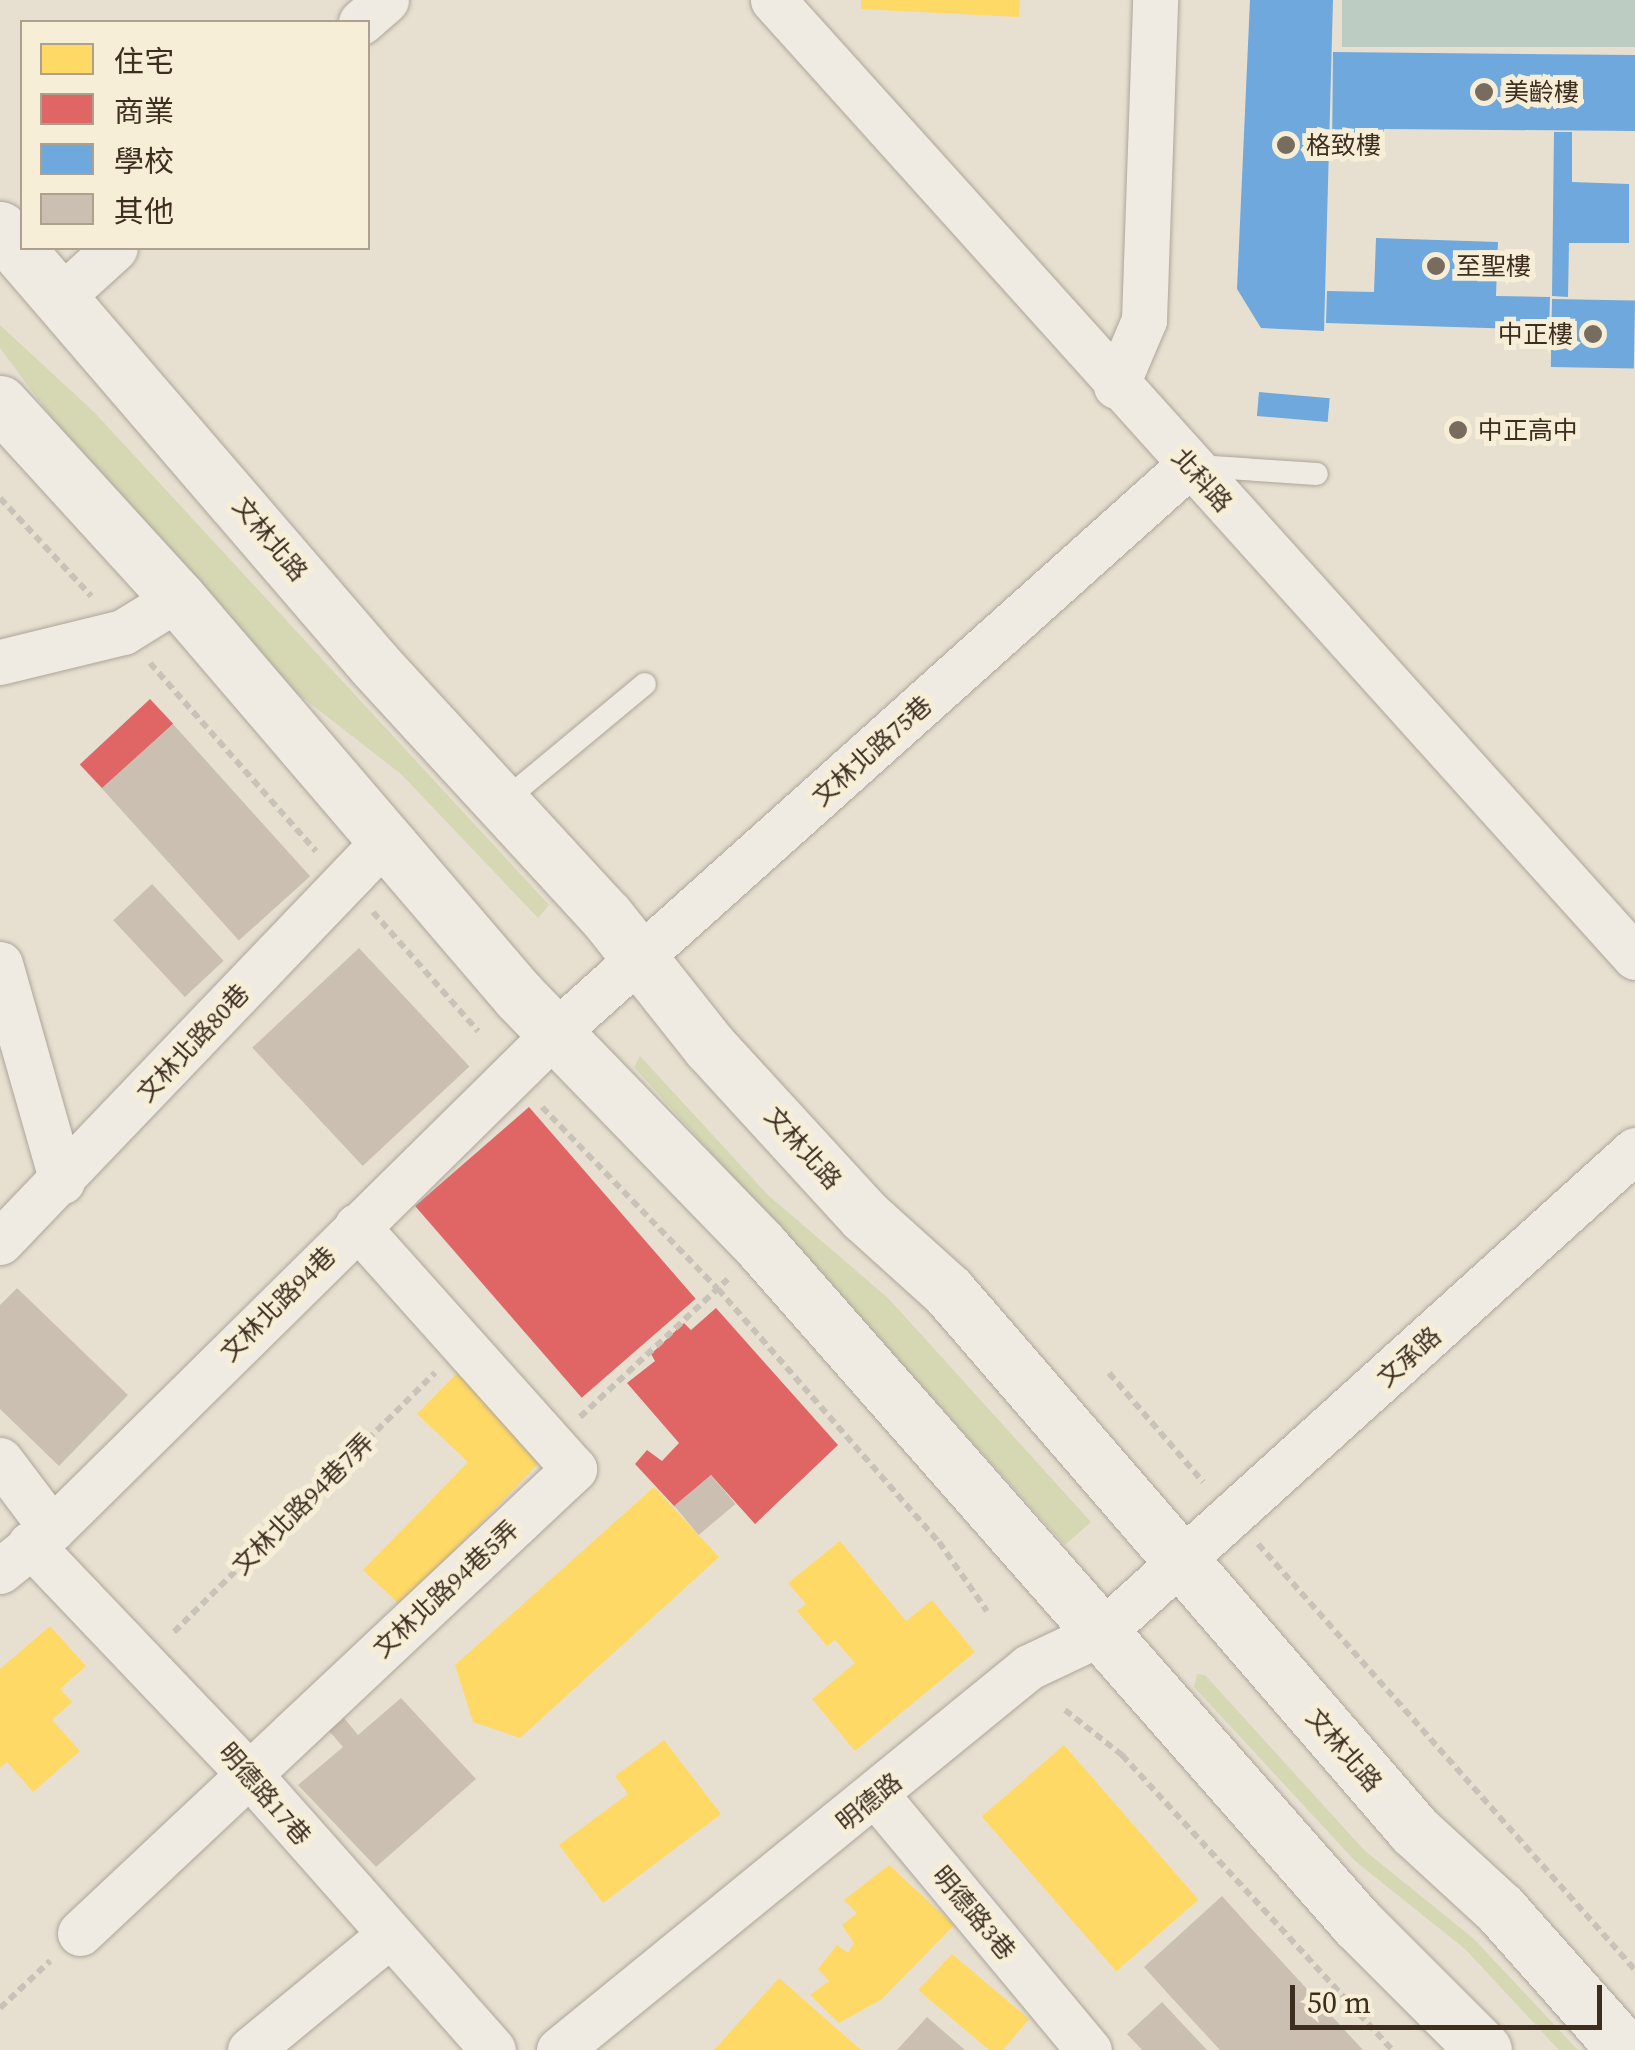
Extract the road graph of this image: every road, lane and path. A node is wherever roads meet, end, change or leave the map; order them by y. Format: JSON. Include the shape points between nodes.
{"nodes":[{"id":1,"x":386,"y":0,"type":"edge"},
{"id":2,"x":1155,"y":0,"type":"edge"},
{"id":3,"x":774,"y":1,"type":"edge"},
{"id":4,"x":363,"y":20,"type":"edge"},
{"id":5,"x":0,"y":229,"type":"edge"},
{"id":6,"x":114,"y":250,"type":"edge"},
{"id":7,"x":60,"y":298,"type":"junction"},
{"id":8,"x":1116,"y":386,"type":"junction"},
{"id":9,"x":0,"y":403,"type":"edge"},
{"id":10,"x":1189,"y":465,"type":"junction"},
{"id":11,"x":1316,"y":474,"type":"dead end"},
{"id":12,"x":0,"y":498,"type":"edge"},
{"id":13,"x":178,"y":598,"type":"junction"},
{"id":14,"x":102,"y":607,"type":"dead end"},
{"id":15,"x":142,"y":655,"type":"dead end"},
{"id":16,"x":0,"y":662,"type":"edge"},
{"id":17,"x":646,"y":684,"type":"dead end"},
{"id":18,"x":504,"y":801,"type":"junction"},
{"id":19,"x":384,"y":841,"type":"junction"},
{"id":20,"x":316,"y":851,"type":"dead end"},
{"id":21,"x":363,"y":900,"type":"dead end"},
{"id":22,"x":1635,"y":957,"type":"edge"},
{"id":23,"x":636,"y":959,"type":"junction"},
{"id":24,"x":0,"y":964,"type":"edge"},
{"id":25,"x":478,"y":1031,"type":"dead end"},
{"id":26,"x":554,"y":1034,"type":"junction"},
{"id":27,"x":536,"y":1101,"type":"dead end"},
{"id":28,"x":1635,"y":1150,"type":"edge"},
{"id":29,"x":62,"y":1181,"type":"junction"},
{"id":30,"x":356,"y":1226,"type":"junction"},
{"id":31,"x":0,"y":1242,"type":"edge"},
{"id":32,"x":761,"y":1246,"type":"junction"},
{"id":33,"x":718,"y":1289,"type":"junction"},
{"id":34,"x":461,"y":1347,"type":"junction"},
{"id":35,"x":1109,"y":1373,"type":"dead end"},
{"id":36,"x":554,"y":1441,"type":"junction"},
{"id":37,"x":0,"y":1460,"type":"edge"},
{"id":38,"x":1233,"y":1518,"type":"junction"},
{"id":39,"x":27,"y":1548,"type":"edge"},
{"id":40,"x":1183,"y":1562,"type":"junction"},
{"id":41,"x":988,"y":1611,"type":"dead end"},
{"id":42,"x":1101,"y":1633,"type":"junction"},
{"id":43,"x":144,"y":1661,"type":"junction"},
{"id":44,"x":1064,"y":1710,"type":"dead end"},
{"id":45,"x":249,"y":1774,"type":"junction"},
{"id":46,"x":878,"y":1796,"type":"junction"},
{"id":47,"x":80,"y":1933,"type":"joint"},
{"id":48,"x":387,"y":1937,"type":"junction"},
{"id":49,"x":1635,"y":1970,"type":"edge"},
{"id":50,"x":0,"y":2008,"type":"edge"},
{"id":51,"x":1466,"y":2043,"type":"edge"},
{"id":52,"x":1072,"y":2044,"type":"edge"},
{"id":53,"x":250,"y":2050,"type":"edge"},
{"id":54,"x":493,"y":2050,"type":"edge"},
{"id":55,"x":559,"y":2050,"type":"edge"},
{"id":56,"x":1392,"y":2050,"type":"edge"},
{"id":57,"x":1624,"y":2050,"type":"edge"}],
"edges":[{"from":1,"to":4,"type":"street"},
{"from":2,"to":8,"type":"street","via":[[1144,320]]},
{"from":3,"to":8,"type":"street","name":"北科路"},
{"from":5,"to":7,"type":"main road","name":"文林北路"},
{"from":6,"to":7,"type":"street"},
{"from":7,"to":18,"type":"main road","name":"文林北路","via":[[375,664]]},
{"from":8,"to":10,"type":"street","name":"北科路"},
{"from":9,"to":13,"type":"main road"},
{"from":10,"to":11,"type":"lane"},
{"from":10,"to":22,"type":"street","name":"北科路"},
{"from":10,"to":23,"type":"street","name":"文林北路75巷"},
{"from":12,"to":14,"type":"path"},
{"from":13,"to":16,"type":"street","via":[[123,632]]},
{"from":13,"to":19,"type":"main road"},
{"from":15,"to":20,"type":"path"},
{"from":17,"to":18,"type":"lane"},
{"from":18,"to":23,"type":"main road","name":"文林北路"},
{"from":19,"to":26,"type":"main road"},
{"from":19,"to":29,"type":"street","name":"文林北路80巷"},
{"from":21,"to":25,"type":"path"},
{"from":23,"to":26,"type":"street","name":"文林北路75巷"},
{"from":23,"to":40,"type":"main road","name":"文林北路","via":[[865,1216],[948,1291]]},
{"from":24,"to":29,"type":"street"},
{"from":26,"to":30,"type":"street","name":"文林北路94巷"},
{"from":26,"to":32,"type":"main road"},
{"from":27,"to":33,"type":"path"},
{"from":28,"to":38,"type":"street","name":"文承路"},
{"from":29,"to":31,"type":"street","name":"文林北路80巷"},
{"from":30,"to":34,"type":"street"},
{"from":30,"to":39,"type":"street","name":"文林北路94巷"},
{"from":32,"to":33,"type":"path"},
{"from":32,"to":42,"type":"main road"},
{"from":33,"to":36,"type":"path"},
{"from":33,"to":41,"type":"path","via":[[939,1542]]},
{"from":34,"to":36,"type":"street"},
{"from":34,"to":43,"type":"path","name":"文林北路94巷7弄"},
{"from":35,"to":38,"type":"path"},
{"from":36,"to":45,"type":"street","name":"文林北路94巷5弄","via":[[574,1469]]},
{"from":37,"to":39,"type":"street","name":"明德路17巷"},
{"from":38,"to":40,"type":"street","name":"文承路"},
{"from":38,"to":49,"type":"path"},
{"from":39,"to":43,"type":"street","name":"明德路17巷"},
{"from":40,"to":42,"type":"street","name":"明德路"},
{"from":40,"to":57,"type":"main road","name":"文林北路","via":[[1414,1830],[1500,1909]]},
{"from":42,"to":46,"type":"street","name":"明德路","via":[[1029,1667]]},
{"from":42,"to":51,"type":"main road"},
{"from":43,"to":45,"type":"street","name":"明德路17巷"},
{"from":44,"to":56,"type":"path","via":[[1122,1755]]},
{"from":45,"to":47,"type":"street","name":"文林北路94巷5弄"},
{"from":45,"to":48,"type":"street","name":"明德路17巷"},
{"from":46,"to":52,"type":"street","name":"明德路3巷"},
{"from":46,"to":55,"type":"street","name":"明德路"},
{"from":47,"to":50,"type":"path"},
{"from":48,"to":53,"type":"street"},
{"from":48,"to":54,"type":"street","name":"明德路17巷"}]}
